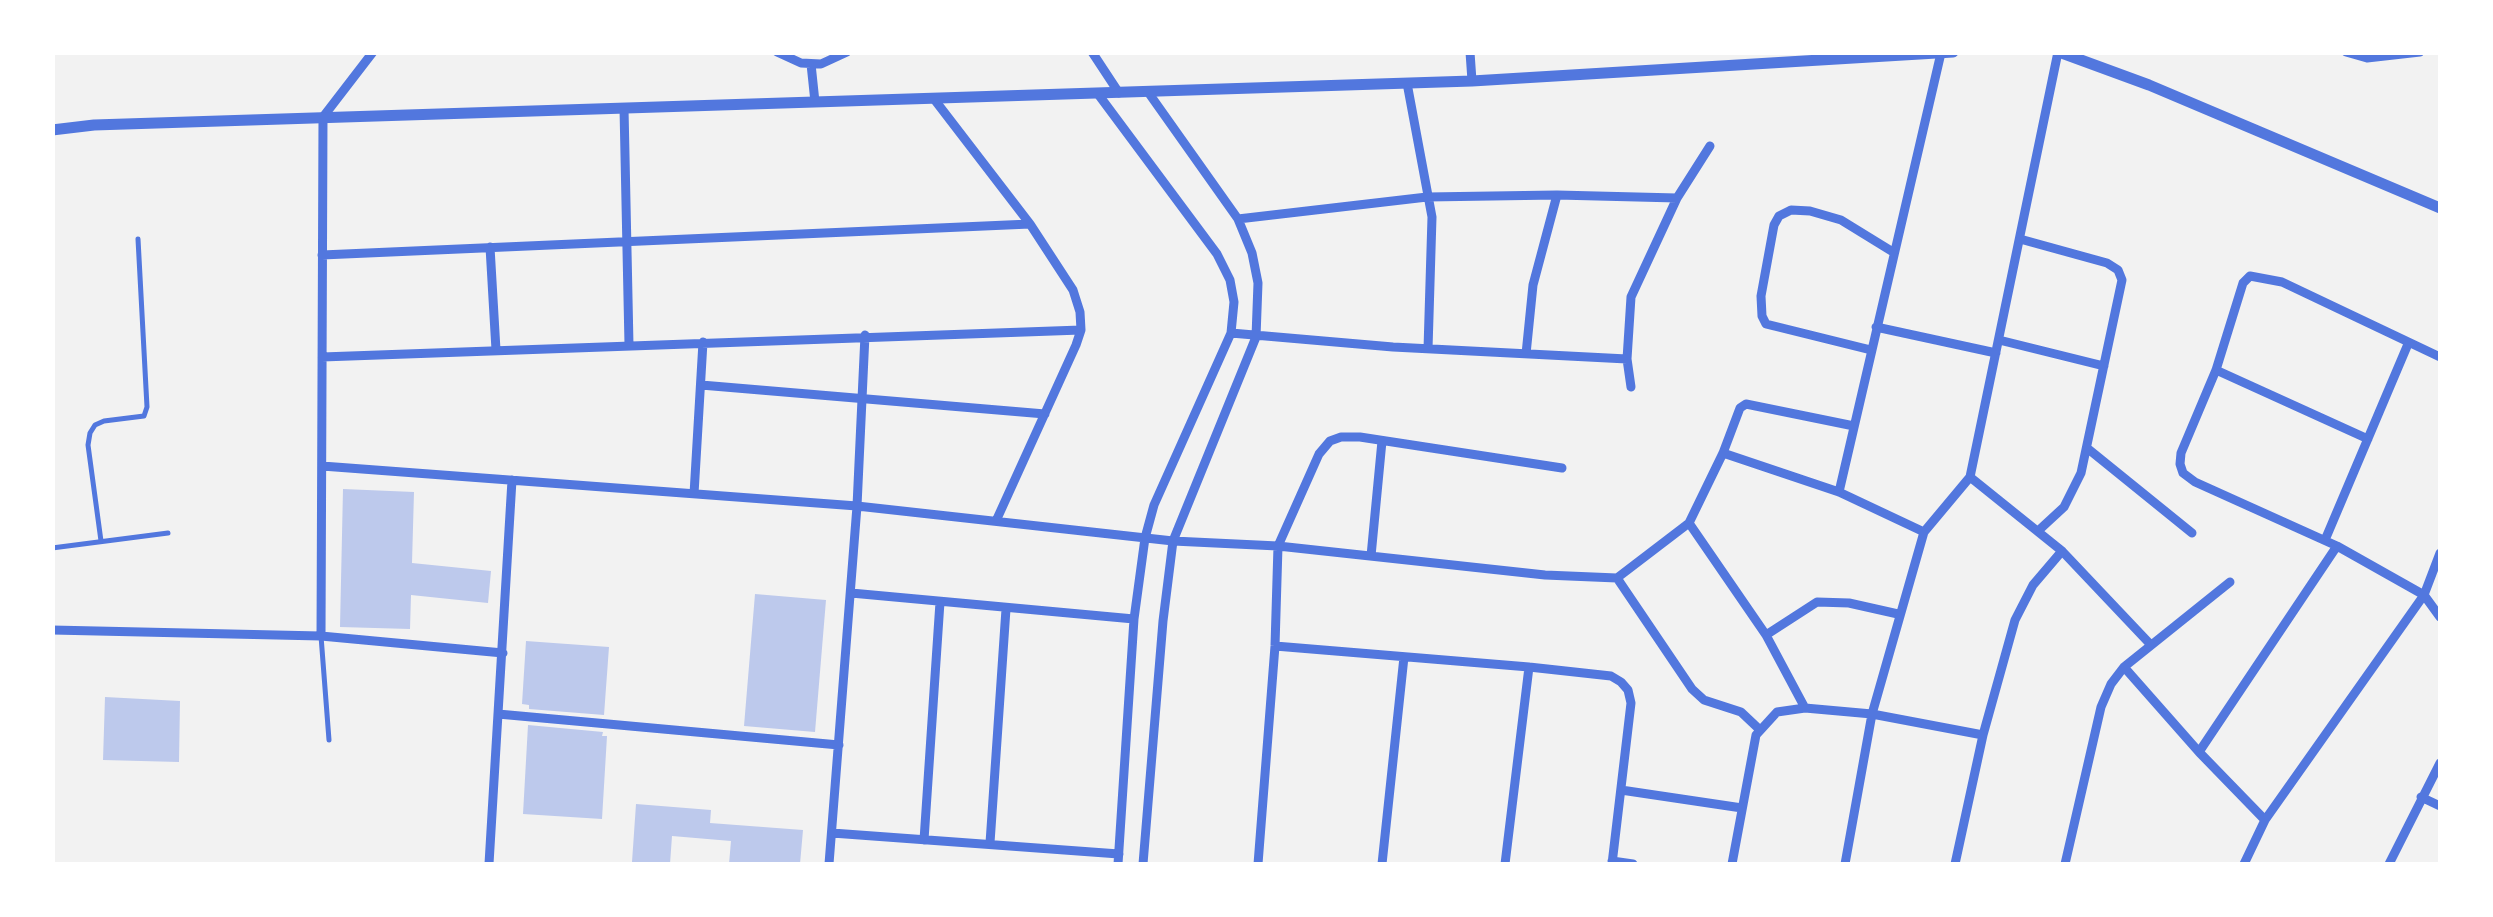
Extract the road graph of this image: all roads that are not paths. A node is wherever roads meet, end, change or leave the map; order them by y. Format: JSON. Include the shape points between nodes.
{"nodes":[{"id":1,"x":372,"y":52,"type":"edge"},
{"id":2,"x":777,"y":52,"type":"edge"},
{"id":3,"x":846,"y":52,"type":"edge"},
{"id":4,"x":1092,"y":52,"type":"edge"},
{"id":5,"x":1470,"y":52,"type":"edge"},
{"id":6,"x":1953,"y":52,"type":"edge"},
{"id":7,"x":2058,"y":52,"type":"edge"},
{"id":8,"x":2346,"y":52,"type":"edge"},
{"id":9,"x":2420,"y":52,"type":"edge"},
{"id":10,"x":1941,"y":53,"type":"edge"},
{"id":11,"x":2075,"y":54,"type":"edge"},
{"id":12,"x":1807,"y":57,"type":"edge"},
{"id":13,"x":811,"y":64,"type":"junction"},
{"id":14,"x":1472,"y":81,"type":"junction"},
{"id":15,"x":1407,"y":83,"type":"junction"},
{"id":16,"x":1148,"y":92,"type":"junction"},
{"id":17,"x":1119,"y":93,"type":"junction"},
{"id":18,"x":1098,"y":94,"type":"junction"},
{"id":19,"x":934,"y":99,"type":"junction"},
{"id":20,"x":815,"y":102,"type":"junction"},
{"id":21,"x":624,"y":108,"type":"junction"},
{"id":22,"x":323,"y":118,"type":"junction"},
{"id":23,"x":52,"y":130,"type":"edge"},
{"id":24,"x":1710,"y":146,"type":"dead end"},
{"id":25,"x":1557,"y":195,"type":"junction"},
{"id":26,"x":1428,"y":197,"type":"junction"},
{"id":27,"x":1676,"y":198,"type":"junction"},
{"id":28,"x":2440,"y":208,"type":"edge"},
{"id":29,"x":1238,"y":219,"type":"junction"},
{"id":30,"x":1030,"y":224,"type":"junction"},
{"id":31,"x":138,"y":239,"type":"dead end"},
{"id":32,"x":2020,"y":239,"type":"junction"},
{"id":33,"x":626,"y":241,"type":"junction"},
{"id":34,"x":490,"y":247,"type":"junction"},
{"id":35,"x":1893,"y":252,"type":"junction"},
{"id":36,"x":322,"y":255,"type":"junction"},
{"id":37,"x":1876,"y":327,"type":"junction"},
{"id":38,"x":1080,"y":330,"type":"junction"},
{"id":39,"x":1231,"y":333,"type":"junction"},
{"id":40,"x":865,"y":335,"type":"junction"},
{"id":41,"x":1256,"y":337,"type":"junction"},
{"id":42,"x":1999,"y":340,"type":"junction"},
{"id":43,"x":703,"y":342,"type":"junction"},
{"id":44,"x":2408,"y":344,"type":"junction"},
{"id":45,"x":628,"y":345,"type":"junction"},
{"id":46,"x":1428,"y":348,"type":"junction"},
{"id":47,"x":496,"y":350,"type":"junction"},
{"id":48,"x":1871,"y":350,"type":"junction"},
{"id":49,"x":1996,"y":353,"type":"junction"},
{"id":50,"x":1526,"y":354,"type":"junction"},
{"id":51,"x":322,"y":357,"type":"junction"},
{"id":52,"x":2440,"y":357,"type":"edge"},
{"id":53,"x":1627,"y":359,"type":"junction"},
{"id":54,"x":2104,"y":366,"type":"junction"},
{"id":55,"x":2216,"y":370,"type":"junction"},
{"id":56,"x":700,"y":385,"type":"junction"},
{"id":57,"x":1631,"y":387,"type":"dead end"},
{"id":58,"x":862,"y":396,"type":"junction"},
{"id":59,"x":1045,"y":414,"type":"junction"},
{"id":60,"x":1854,"y":426,"type":"junction"},
{"id":61,"x":2368,"y":439,"type":"junction"},
{"id":62,"x":1382,"y":440,"type":"junction"},
{"id":63,"x":2087,"y":448,"type":"junction"},
{"id":64,"x":1723,"y":453,"type":"junction"},
{"id":65,"x":322,"y":466,"type":"junction"},
{"id":66,"x":1562,"y":468,"type":"dead end"},
{"id":67,"x":1970,"y":477,"type":"junction"},
{"id":68,"x":512,"y":480,"type":"junction"},
{"id":69,"x":1839,"y":492,"type":"junction"},
{"id":70,"x":694,"y":494,"type":"junction"},
{"id":71,"x":857,"y":506,"type":"junction"},
{"id":72,"x":996,"y":522,"type":"junction"},
{"id":73,"x":1689,"y":523,"type":"junction"},
{"id":74,"x":2038,"y":531,"type":"junction"},
{"id":75,"x":1924,"y":532,"type":"junction"},
{"id":76,"x":168,"y":533,"type":"dead end"},
{"id":77,"x":2192,"y":533,"type":"dead end"},
{"id":78,"x":1145,"y":538,"type":"junction"},
{"id":79,"x":2325,"y":540,"type":"junction"},
{"id":80,"x":101,"y":541,"type":"junction"},
{"id":81,"x":1173,"y":541,"type":"junction"},
{"id":82,"x":1278,"y":546,"type":"junction"},
{"id":83,"x":2337,"y":546,"type":"junction"},
{"id":84,"x":52,"y":548,"type":"edge"},
{"id":85,"x":2062,"y":552,"type":"junction"},
{"id":86,"x":2440,"y":553,"type":"edge"},
{"id":87,"x":1371,"y":556,"type":"junction"},
{"id":88,"x":1617,"y":578,"type":"junction"},
{"id":89,"x":2230,"y":582,"type":"dead end"},
{"id":90,"x":850,"y":593,"type":"junction"},
{"id":91,"x":2424,"y":595,"type":"junction"},
{"id":92,"x":940,"y":602,"type":"junction"},
{"id":93,"x":1006,"y":609,"type":"junction"},
{"id":94,"x":1898,"y":614,"type":"junction"},
{"id":95,"x":2440,"y":617,"type":"edge"},
{"id":96,"x":1134,"y":619,"type":"junction"},
{"id":97,"x":52,"y":630,"type":"edge"},
{"id":98,"x":321,"y":636,"type":"junction"},
{"id":99,"x":1766,"y":636,"type":"junction"},
{"id":100,"x":2152,"y":645,"type":"junction"},
{"id":101,"x":1275,"y":646,"type":"junction"},
{"id":102,"x":502,"y":653,"type":"junction"},
{"id":103,"x":1404,"y":656,"type":"junction"},
{"id":104,"x":1530,"y":667,"type":"junction"},
{"id":105,"x":2124,"y":667,"type":"junction"},
{"id":106,"x":1805,"y":708,"type":"junction"},
{"id":107,"x":498,"y":714,"type":"junction"},
{"id":108,"x":1872,"y":714,"type":"junction"},
{"id":109,"x":1760,"y":729,"type":"junction"},
{"id":110,"x":1982,"y":735,"type":"junction"},
{"id":111,"x":329,"y":740,"type":"dead end"},
{"id":112,"x":840,"y":745,"type":"junction"},
{"id":113,"x":2199,"y":752,"type":"junction"},
{"id":114,"x":2440,"y":762,"type":"edge"},
{"id":115,"x":1620,"y":790,"type":"junction"},
{"id":116,"x":2421,"y":796,"type":"junction"},
{"id":117,"x":2440,"y":806,"type":"edge"},
{"id":118,"x":1742,"y":808,"type":"junction"},
{"id":119,"x":2265,"y":820,"type":"junction"},
{"id":120,"x":832,"y":833,"type":"junction"},
{"id":121,"x":924,"y":840,"type":"junction"},
{"id":122,"x":990,"y":844,"type":"junction"},
{"id":123,"x":1118,"y":859,"type":"edge"},
{"id":124,"x":1612,"y":863,"type":"edge"},
{"id":125,"x":489,"y":864,"type":"edge"},
{"id":126,"x":830,"y":864,"type":"edge"},
{"id":127,"x":1144,"y":864,"type":"edge"},
{"id":128,"x":1258,"y":864,"type":"edge"},
{"id":129,"x":1382,"y":864,"type":"edge"},
{"id":130,"x":1505,"y":864,"type":"edge"},
{"id":131,"x":1634,"y":864,"type":"edge"},
{"id":132,"x":1732,"y":864,"type":"edge"},
{"id":133,"x":1845,"y":864,"type":"edge"},
{"id":134,"x":1955,"y":864,"type":"edge"},
{"id":135,"x":2066,"y":864,"type":"edge"},
{"id":136,"x":2244,"y":864,"type":"edge"},
{"id":137,"x":2388,"y":864,"type":"edge"}],
"edges":[{"from":1,"to":22,"type":"street"},
{"from":2,"to":13,"type":"street"},
{"from":3,"to":13,"type":"street"},
{"from":4,"to":17,"type":"street"},
{"from":5,"to":14,"type":"street"},
{"from":6,"to":10,"type":"street"},
{"from":7,"to":11,"type":"street"},
{"from":7,"to":32,"type":"street"},
{"from":8,"to":9,"type":"street","via":[[2367,58]]},
{"from":10,"to":12,"type":"street"},
{"from":10,"to":35,"type":"street"},
{"from":11,"to":28,"type":"street"},
{"from":12,"to":14,"type":"street"},
{"from":13,"to":20,"type":"street"},
{"from":14,"to":15,"type":"street"},
{"from":15,"to":16,"type":"street"},
{"from":15,"to":26,"type":"street"},
{"from":16,"to":17,"type":"street"},
{"from":16,"to":29,"type":"street"},
{"from":17,"to":18,"type":"street"},
{"from":18,"to":19,"type":"street"},
{"from":18,"to":39,"type":"street","via":[[1218,254],[1234,302]]},
{"from":19,"to":20,"type":"street"},
{"from":19,"to":30,"type":"street"},
{"from":20,"to":21,"type":"street"},
{"from":21,"to":22,"type":"street"},
{"from":21,"to":33,"type":"street"},
{"from":22,"to":23,"type":"street"},
{"from":22,"to":36,"type":"street"},
{"from":24,"to":27,"type":"street"},
{"from":25,"to":26,"type":"street"},
{"from":25,"to":27,"type":"street"},
{"from":25,"to":50,"type":"street","via":[[1534,285]]},
{"from":26,"to":29,"type":"street"},
{"from":26,"to":46,"type":"street"},
{"from":27,"to":53,"type":"street","via":[[1631,297]]},
{"from":29,"to":41,"type":"street","via":[[1258,284]]},
{"from":30,"to":33,"type":"street"},
{"from":30,"to":38,"type":"street","via":[[1073,290]]},
{"from":31,"to":80,"type":"lane","via":[[147,407],[144,416],[104,422],[90,432]]},
{"from":32,"to":42,"type":"street"},
{"from":32,"to":54,"type":"street","via":[[2118,270],[2122,280]]},
{"from":33,"to":34,"type":"street"},
{"from":33,"to":45,"type":"street"},
{"from":34,"to":36,"type":"street"},
{"from":34,"to":47,"type":"street"},
{"from":35,"to":37,"type":"street"},
{"from":35,"to":48,"type":"street","via":[[1840,220],[1810,211],[1791,210],[1774,225],[1762,296],[1766,324]]},
{"from":36,"to":51,"type":"street"},
{"from":37,"to":48,"type":"street"},
{"from":37,"to":49,"type":"street"},
{"from":38,"to":40,"type":"street"},
{"from":38,"to":59,"type":"street"},
{"from":39,"to":41,"type":"street"},
{"from":39,"to":78,"type":"street"},
{"from":40,"to":43,"type":"street"},
{"from":40,"to":58,"type":"street"},
{"from":41,"to":46,"type":"street"},
{"from":41,"to":81,"type":"street"},
{"from":42,"to":49,"type":"street"},
{"from":42,"to":54,"type":"street"},
{"from":43,"to":45,"type":"street"},
{"from":43,"to":56,"type":"street"},
{"from":44,"to":52,"type":"street"},
{"from":44,"to":55,"type":"street","via":[[2292,286],[2250,276]]},
{"from":44,"to":61,"type":"street"},
{"from":45,"to":47,"type":"street"},
{"from":46,"to":50,"type":"street"},
{"from":47,"to":51,"type":"street"},
{"from":48,"to":60,"type":"street"},
{"from":49,"to":67,"type":"street"},
{"from":50,"to":53,"type":"street"},
{"from":51,"to":65,"type":"street"},
{"from":53,"to":57,"type":"street"},
{"from":54,"to":63,"type":"street"},
{"from":55,"to":61,"type":"street"},
{"from":55,"to":79,"type":"street","via":[[2181,453],[2183,473]]},
{"from":56,"to":58,"type":"street"},
{"from":56,"to":70,"type":"street"},
{"from":58,"to":59,"type":"street"},
{"from":58,"to":71,"type":"street"},
{"from":59,"to":72,"type":"street"},
{"from":60,"to":64,"type":"street","via":[[1746,404]]},
{"from":60,"to":69,"type":"street"},
{"from":61,"to":79,"type":"street"},
{"from":62,"to":66,"type":"street"},
{"from":62,"to":82,"type":"street","via":[[1330,442]]},
{"from":62,"to":87,"type":"street"},
{"from":63,"to":74,"type":"street","via":[[2075,489]]},
{"from":63,"to":77,"type":"street"},
{"from":64,"to":69,"type":"street"},
{"from":64,"to":73,"type":"street"},
{"from":65,"to":68,"type":"street"},
{"from":65,"to":98,"type":"street"},
{"from":67,"to":74,"type":"street"},
{"from":67,"to":75,"type":"street"},
{"from":68,"to":70,"type":"street"},
{"from":68,"to":102,"type":"street"},
{"from":69,"to":75,"type":"street"},
{"from":70,"to":71,"type":"street"},
{"from":71,"to":72,"type":"street"},
{"from":71,"to":90,"type":"street"},
{"from":72,"to":78,"type":"street"},
{"from":73,"to":88,"type":"street"},
{"from":73,"to":99,"type":"street"},
{"from":74,"to":85,"type":"street"},
{"from":75,"to":94,"type":"street"},
{"from":76,"to":80,"type":"lane"},
{"from":78,"to":81,"type":"street"},
{"from":78,"to":96,"type":"street"},
{"from":79,"to":83,"type":"street"},
{"from":80,"to":84,"type":"lane"},
{"from":81,"to":82,"type":"street"},
{"from":81,"to":127,"type":"street"},
{"from":82,"to":87,"type":"street"},
{"from":82,"to":101,"type":"street"},
{"from":83,"to":91,"type":"street"},
{"from":83,"to":113,"type":"street"},
{"from":85,"to":100,"type":"street"},
{"from":85,"to":110,"type":"street","via":[[2022,604]]},
{"from":86,"to":91,"type":"street"},
{"from":87,"to":88,"type":"street"},
{"from":88,"to":109,"type":"street","via":[[1692,689],[1741,712]]},
{"from":89,"to":100,"type":"street"},
{"from":90,"to":92,"type":"street"},
{"from":90,"to":112,"type":"street"},
{"from":91,"to":95,"type":"street"},
{"from":91,"to":119,"type":"street"},
{"from":92,"to":93,"type":"street"},
{"from":92,"to":121,"type":"street"},
{"from":93,"to":96,"type":"street"},
{"from":93,"to":122,"type":"street"},
{"from":94,"to":99,"type":"street","via":[[1816,602]]},
{"from":94,"to":108,"type":"street"},
{"from":96,"to":123,"type":"street"},
{"from":97,"to":98,"type":"street"},
{"from":98,"to":102,"type":"street"},
{"from":98,"to":111,"type":"lane"},
{"from":99,"to":106,"type":"street"},
{"from":100,"to":105,"type":"street"},
{"from":101,"to":103,"type":"street"},
{"from":101,"to":128,"type":"street"},
{"from":102,"to":107,"type":"street"},
{"from":103,"to":104,"type":"street"},
{"from":103,"to":129,"type":"street"},
{"from":104,"to":115,"type":"street","via":[[1611,676],[1628,690]]},
{"from":104,"to":130,"type":"street"},
{"from":105,"to":113,"type":"street"},
{"from":105,"to":135,"type":"street","via":[[2101,707]]},
{"from":106,"to":108,"type":"street"},
{"from":106,"to":109,"type":"street","via":[[1778,712]]},
{"from":107,"to":112,"type":"street"},
{"from":107,"to":125,"type":"street"},
{"from":108,"to":110,"type":"street"},
{"from":108,"to":133,"type":"street"},
{"from":109,"to":118,"type":"street"},
{"from":110,"to":134,"type":"street"},
{"from":112,"to":120,"type":"street"},
{"from":113,"to":119,"type":"street"},
{"from":114,"to":116,"type":"street"},
{"from":115,"to":118,"type":"street"},
{"from":115,"to":124,"type":"street"},
{"from":116,"to":117,"type":"street"},
{"from":116,"to":137,"type":"street"},
{"from":118,"to":132,"type":"street"},
{"from":119,"to":136,"type":"street"},
{"from":120,"to":121,"type":"street"},
{"from":120,"to":126,"type":"street"},
{"from":121,"to":122,"type":"street"},
{"from":122,"to":123,"type":"street"},
{"from":124,"to":131,"type":"street"}]}
